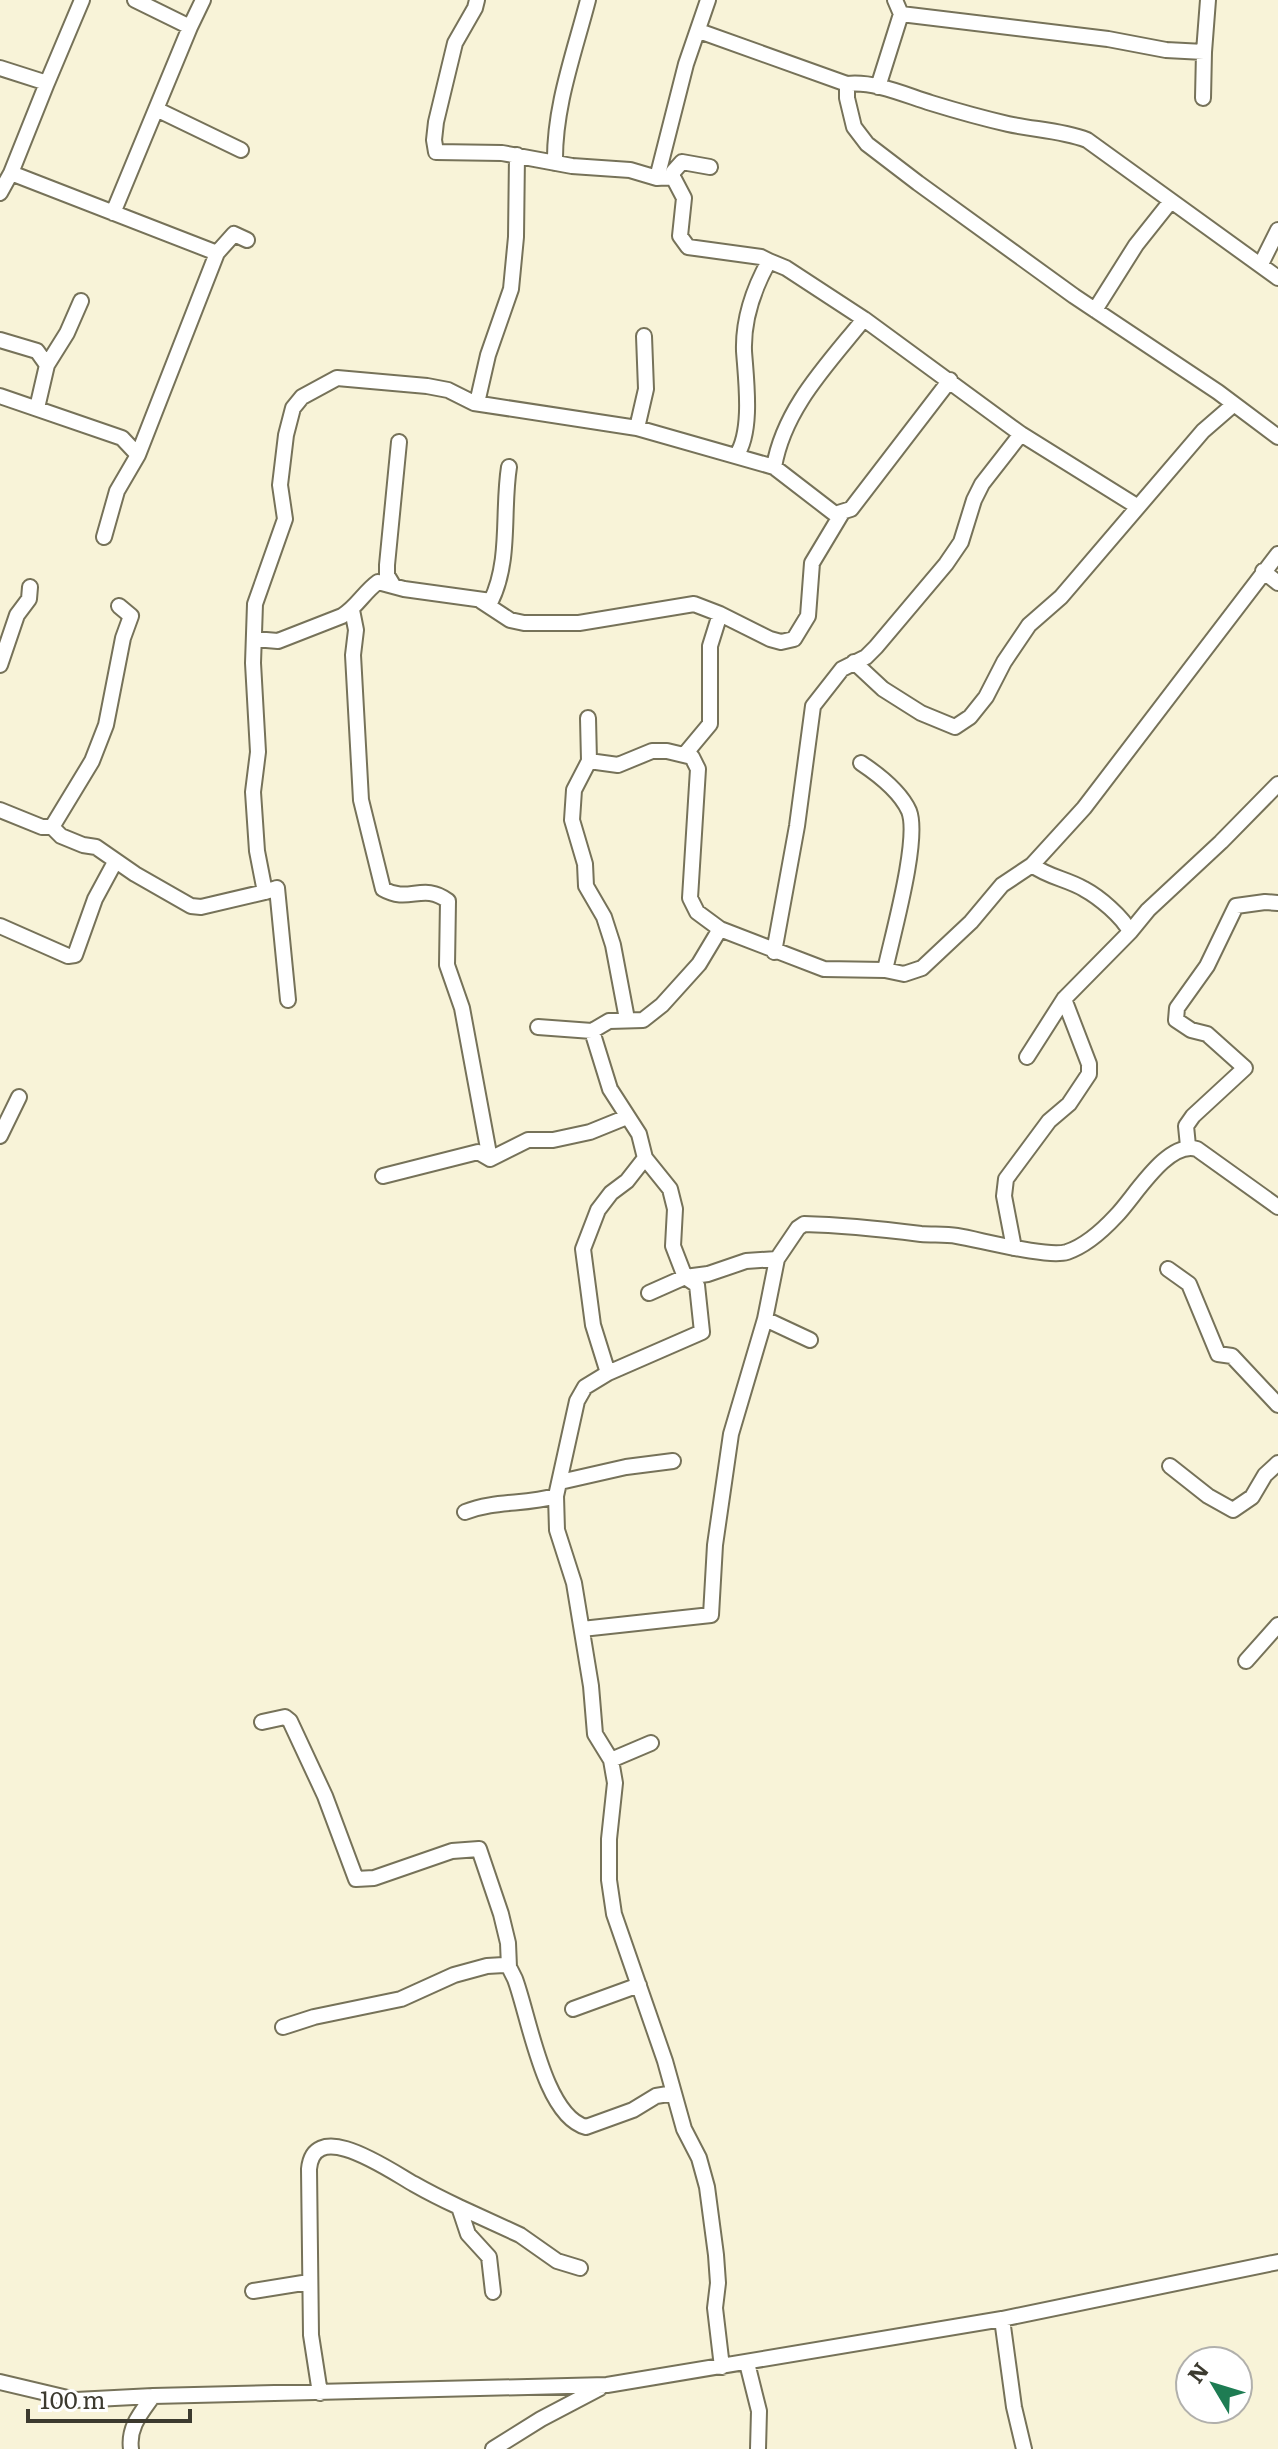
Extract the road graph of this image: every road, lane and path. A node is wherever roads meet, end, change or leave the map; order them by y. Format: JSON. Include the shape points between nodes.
{"nodes":[{"id":1,"x":82,"y":0,"type":"edge"},
{"id":2,"x":135,"y":0,"type":"edge"},
{"id":3,"x":203,"y":0,"type":"edge"},
{"id":4,"x":477,"y":0,"type":"edge"},
{"id":5,"x":588,"y":0,"type":"edge"},
{"id":6,"x":708,"y":0,"type":"edge"},
{"id":7,"x":1208,"y":0,"type":"edge"},
{"id":8,"x":898,"y":7,"type":"edge"},
{"id":9,"x":190,"y":27,"type":"junction"},
{"id":10,"x":699,"y":31,"type":"junction"},
{"id":11,"x":1204,"y":52,"type":"junction"},
{"id":12,"x":0,"y":68,"type":"edge"},
{"id":13,"x":47,"y":83,"type":"junction"},
{"id":14,"x":847,"y":84,"type":"junction"},
{"id":15,"x":878,"y":87,"type":"junction"},
{"id":16,"x":1203,"y":98,"type":"dead end"},
{"id":17,"x":156,"y":109,"type":"junction"},
{"id":18,"x":241,"y":150,"type":"dead end"},
{"id":19,"x":517,"y":155,"type":"junction"},
{"id":20,"x":555,"y":163,"type":"junction"},
{"id":21,"x":710,"y":167,"type":"dead end"},
{"id":22,"x":11,"y":173,"type":"junction"},
{"id":23,"x":665,"y":178,"type":"junction"},
{"id":24,"x":0,"y":193,"type":"edge"},
{"id":25,"x":1171,"y":201,"type":"junction"},
{"id":26,"x":113,"y":213,"type":"junction"},
{"id":27,"x":1278,"y":230,"type":"edge"},
{"id":28,"x":247,"y":240,"type":"dead end"},
{"id":29,"x":217,"y":253,"type":"junction"},
{"id":30,"x":769,"y":261,"type":"junction"},
{"id":31,"x":1261,"y":264,"type":"junction"},
{"id":32,"x":1278,"y":278,"type":"edge"},
{"id":33,"x":81,"y":301,"type":"dead end"},
{"id":34,"x":1095,"y":310,"type":"junction"},
{"id":35,"x":864,"y":319,"type":"junction"},
{"id":36,"x":644,"y":336,"type":"dead end"},
{"id":37,"x":0,"y":340,"type":"edge"},
{"id":38,"x":47,"y":365,"type":"junction"},
{"id":39,"x":950,"y":380,"type":"junction"},
{"id":40,"x":0,"y":396,"type":"edge"},
{"id":41,"x":477,"y":403,"type":"junction"},
{"id":42,"x":1233,"y":405,"type":"junction"},
{"id":43,"x":37,"y":408,"type":"junction"},
{"id":44,"x":637,"y":428,"type":"junction"},
{"id":45,"x":1021,"y":434,"type":"junction"},
{"id":46,"x":1278,"y":437,"type":"edge"},
{"id":47,"x":399,"y":442,"type":"dead end"},
{"id":48,"x":138,"y":455,"type":"junction"},
{"id":49,"x":736,"y":456,"type":"junction"},
{"id":50,"x":509,"y":467,"type":"dead end"},
{"id":51,"x":774,"y":467,"type":"junction"},
{"id":52,"x":1138,"y":507,"type":"junction"},
{"id":53,"x":842,"y":513,"type":"junction"},
{"id":54,"x":104,"y":537,"type":"dead end"},
{"id":55,"x":1278,"y":554,"type":"edge"},
{"id":56,"x":1263,"y":571,"type":"junction"},
{"id":57,"x":386,"y":581,"type":"junction"},
{"id":58,"x":1278,"y":583,"type":"edge"},
{"id":59,"x":30,"y":587,"type":"dead end"},
{"id":60,"x":481,"y":601,"type":"junction"},
{"id":61,"x":119,"y":606,"type":"dead end"},
{"id":62,"x":352,"y":610,"type":"junction"},
{"id":63,"x":720,"y":614,"type":"junction"},
{"id":64,"x":254,"y":639,"type":"junction"},
{"id":65,"x":854,"y":662,"type":"junction"},
{"id":66,"x":0,"y":665,"type":"edge"},
{"id":67,"x":588,"y":718,"type":"dead end"},
{"id":68,"x":685,"y":754,"type":"junction"},
{"id":69,"x":589,"y":761,"type":"junction"},
{"id":70,"x":861,"y":763,"type":"dead end"},
{"id":71,"x":1278,"y":784,"type":"edge"},
{"id":72,"x":0,"y":810,"type":"edge"},
{"id":73,"x":52,"y":827,"type":"junction"},
{"id":74,"x":115,"y":862,"type":"junction"},
{"id":75,"x":1032,"y":865,"type":"junction"},
{"id":76,"x":265,"y":892,"type":"junction"},
{"id":77,"x":1278,"y":903,"type":"edge"},
{"id":78,"x":0,"y":926,"type":"edge"},
{"id":79,"x":720,"y":929,"type":"junction"},
{"id":80,"x":1130,"y":932,"type":"junction"},
{"id":81,"x":774,"y":952,"type":"junction"},
{"id":82,"x":885,"y":970,"type":"junction"},
{"id":83,"x":1064,"y":999,"type":"junction"},
{"id":84,"x":288,"y":1000,"type":"dead end"},
{"id":85,"x":627,"y":1019,"type":"junction"},
{"id":86,"x":538,"y":1027,"type":"dead end"},
{"id":87,"x":592,"y":1031,"type":"junction"},
{"id":88,"x":1027,"y":1057,"type":"dead end"},
{"id":89,"x":19,"y":1097,"type":"dead end"},
{"id":90,"x":627,"y":1117,"type":"junction"},
{"id":91,"x":0,"y":1136,"type":"edge"},
{"id":92,"x":1188,"y":1146,"type":"junction"},
{"id":93,"x":645,"y":1158,"type":"junction"},
{"id":94,"x":490,"y":1159,"type":"junction"},
{"id":95,"x":383,"y":1176,"type":"dead end"},
{"id":96,"x":1278,"y":1207,"type":"edge"},
{"id":97,"x":1014,"y":1248,"type":"junction"},
{"id":98,"x":777,"y":1259,"type":"junction"},
{"id":99,"x":1168,"y":1269,"type":"dead end"},
{"id":100,"x":685,"y":1277,"type":"junction"},
{"id":101,"x":649,"y":1293,"type":"dead end"},
{"id":102,"x":765,"y":1319,"type":"junction"},
{"id":103,"x":810,"y":1340,"type":"dead end"},
{"id":104,"x":608,"y":1373,"type":"junction"},
{"id":105,"x":1278,"y":1405,"type":"edge"},
{"id":106,"x":673,"y":1461,"type":"dead end"},
{"id":107,"x":1278,"y":1463,"type":"edge"},
{"id":108,"x":1170,"y":1466,"type":"dead end"},
{"id":109,"x":558,"y":1489,"type":"junction"},
{"id":110,"x":465,"y":1512,"type":"dead end"},
{"id":111,"x":1278,"y":1625,"type":"edge"},
{"id":112,"x":582,"y":1629,"type":"junction"},
{"id":113,"x":1246,"y":1661,"type":"dead end"},
{"id":114,"x":262,"y":1722,"type":"dead end"},
{"id":115,"x":651,"y":1743,"type":"dead end"},
{"id":116,"x":611,"y":1760,"type":"junction"},
{"id":117,"x":509,"y":1967,"type":"junction"},
{"id":118,"x":639,"y":1985,"type":"junction"},
{"id":119,"x":573,"y":2009,"type":"dead end"},
{"id":120,"x":283,"y":2027,"type":"dead end"},
{"id":121,"x":674,"y":2093,"type":"junction"},
{"id":122,"x":459,"y":2207,"type":"junction"},
{"id":123,"x":580,"y":2268,"type":"dead end"},
{"id":124,"x":1274,"y":2268,"type":"edge"},
{"id":125,"x":309,"y":2282,"type":"junction"},
{"id":126,"x":253,"y":2291,"type":"dead end"},
{"id":127,"x":493,"y":2292,"type":"dead end"},
{"id":128,"x":1002,"y":2319,"type":"junction"},
{"id":129,"x":747,"y":2363,"type":"junction"},
{"id":130,"x":722,"y":2367,"type":"junction"},
{"id":131,"x":0,"y":2382,"type":"edge"},
{"id":132,"x":607,"y":2385,"type":"junction"},
{"id":133,"x":320,"y":2393,"type":"junction"},
{"id":134,"x":153,"y":2396,"type":"junction"},
{"id":135,"x":131,"y":2449,"type":"edge"},
{"id":136,"x":493,"y":2449,"type":"edge"},
{"id":137,"x":758,"y":2449,"type":"edge"},
{"id":138,"x":1024,"y":2449,"type":"edge"}],
"edges":[{"from":1,"to":13,"type":"street"},
{"from":2,"to":9,"type":"street"},
{"from":3,"to":9,"type":"street"},
{"from":4,"to":19,"type":"street","via":[[455,43],[436,122],[436,152]]},
{"from":5,"to":20,"type":"street","via":[[559,105]]},
{"from":6,"to":10,"type":"street"},
{"from":7,"to":11,"type":"street"},
{"from":8,"to":11,"type":"street"},
{"from":8,"to":15,"type":"street"},
{"from":9,"to":17,"type":"street"},
{"from":10,"to":14,"type":"street"},
{"from":10,"to":23,"type":"street","via":[[686,64]]},
{"from":11,"to":16,"type":"street"},
{"from":12,"to":13,"type":"street"},
{"from":13,"to":22,"type":"street"},
{"from":14,"to":15,"type":"street"},
{"from":14,"to":34,"type":"street","via":[[854,127],[867,144]]},
{"from":15,"to":25,"type":"street","via":[[1012,125],[1068,132],[1100,147]]},
{"from":17,"to":18,"type":"street"},
{"from":17,"to":26,"type":"street"},
{"from":19,"to":20,"type":"street"},
{"from":19,"to":41,"type":"street","via":[[511,289]]},
{"from":20,"to":23,"type":"street"},
{"from":21,"to":23,"type":"street","via":[[682,162]]},
{"from":22,"to":24,"type":"street"},
{"from":22,"to":26,"type":"street"},
{"from":23,"to":30,"type":"street","via":[[684,198],[680,236],[688,247]]},
{"from":25,"to":31,"type":"street"},
{"from":25,"to":34,"type":"street"},
{"from":26,"to":29,"type":"street"},
{"from":27,"to":31,"type":"street"},
{"from":28,"to":29,"type":"street","via":[[234,234]]},
{"from":29,"to":48,"type":"street"},
{"from":30,"to":35,"type":"street"},
{"from":30,"to":49,"type":"street","via":[[752,296],[744,349],[744,445]]},
{"from":31,"to":32,"type":"street"},
{"from":33,"to":38,"type":"street"},
{"from":34,"to":42,"type":"street"},
{"from":35,"to":39,"type":"street"},
{"from":35,"to":51,"type":"street","via":[[798,406]]},
{"from":36,"to":44,"type":"street","via":[[646,389]]},
{"from":37,"to":38,"type":"street","via":[[37,351]]},
{"from":38,"to":43,"type":"street"},
{"from":39,"to":45,"type":"street"},
{"from":39,"to":53,"type":"street","via":[[851,509]]},
{"from":40,"to":43,"type":"street"},
{"from":41,"to":44,"type":"street"},
{"from":41,"to":64,"type":"street","via":[[427,386],[337,378],[302,397],[293,408],[286,435],[280,485],[285,519],[255,604]]},
{"from":42,"to":46,"type":"street"},
{"from":42,"to":52,"type":"street","via":[[1203,431]]},
{"from":43,"to":48,"type":"street","via":[[122,438]]},
{"from":44,"to":49,"type":"street"},
{"from":45,"to":52,"type":"street"},
{"from":45,"to":65,"type":"street","via":[[982,484],[961,542],[946,564],[876,647]]},
{"from":47,"to":57,"type":"street"},
{"from":48,"to":54,"type":"street","via":[[117,491]]},
{"from":49,"to":51,"type":"street"},
{"from":50,"to":60,"type":"street","via":[[502,587],[491,601]]},
{"from":51,"to":53,"type":"street","via":[[835,514]]},
{"from":52,"to":65,"type":"street","via":[[1061,597],[1029,625],[986,697],[955,727],[883,689]]},
{"from":53,"to":63,"type":"street","via":[[812,563],[808,616],[794,639],[770,639]]},
{"from":55,"to":56,"type":"street"},
{"from":56,"to":58,"type":"street"},
{"from":56,"to":75,"type":"street","via":[[1084,808]]},
{"from":57,"to":60,"type":"street"},
{"from":57,"to":62,"type":"street","via":[[366,591]]},
{"from":59,"to":66,"type":"street"},
{"from":60,"to":63,"type":"street","via":[[524,623],[579,623],[694,604]]},
{"from":61,"to":73,"type":"street","via":[[131,616],[106,725],[92,761]]},
{"from":62,"to":64,"type":"street","via":[[278,641]]},
{"from":62,"to":94,"type":"street","via":[[361,800],[383,889],[395,895],[428,892],[448,901],[447,965],[462,1008]]},
{"from":63,"to":68,"type":"street","via":[[710,646],[710,724]]},
{"from":64,"to":76,"type":"street","via":[[258,752],[253,792]]},
{"from":65,"to":81,"type":"street","via":[[842,669],[813,706]]},
{"from":67,"to":69,"type":"street"},
{"from":68,"to":69,"type":"street","via":[[652,751],[618,765]]},
{"from":68,"to":79,"type":"street","via":[[698,769],[690,898],[697,912]]},
{"from":69,"to":85,"type":"street","via":[[574,790],[572,820],[586,886],[613,945]]},
{"from":70,"to":82,"type":"street","via":[[901,798],[910,814],[909,855]]},
{"from":71,"to":80,"type":"street"},
{"from":72,"to":73,"type":"street"},
{"from":73,"to":74,"type":"street"},
{"from":74,"to":76,"type":"street","via":[[191,906]]},
{"from":74,"to":78,"type":"street","via":[[75,955]]},
{"from":75,"to":80,"type":"street","via":[[1085,889]]},
{"from":75,"to":82,"type":"street","via":[[1002,885],[922,968],[904,974]]},
{"from":76,"to":84,"type":"street","via":[[277,888]]},
{"from":77,"to":92,"type":"street","via":[[1236,906],[1207,966],[1177,1008],[1176,1020],[1207,1034],[1245,1068],[1193,1116],[1186,1126]]},
{"from":79,"to":81,"type":"street"},
{"from":79,"to":85,"type":"street","via":[[699,964],[662,1005],[643,1020]]},
{"from":80,"to":83,"type":"street"},
{"from":81,"to":82,"type":"street","via":[[824,969]]},
{"from":83,"to":88,"type":"street"},
{"from":83,"to":97,"type":"street","via":[[1089,1074],[1006,1179]]},
{"from":85,"to":87,"type":"street"},
{"from":86,"to":87,"type":"street"},
{"from":87,"to":90,"type":"street","via":[[610,1089]]},
{"from":89,"to":91,"type":"street"},
{"from":90,"to":93,"type":"street","via":[[639,1134]]},
{"from":90,"to":94,"type":"street","via":[[590,1132],[528,1140]]},
{"from":92,"to":96,"type":"street"},
{"from":92,"to":97,"type":"street","via":[[1146,1178],[1117,1216],[1084,1244],[1063,1254]]},
{"from":93,"to":100,"type":"street","via":[[670,1189],[673,1246]]},
{"from":93,"to":104,"type":"street","via":[[598,1210],[583,1249],[593,1325]]},
{"from":94,"to":95,"type":"street","via":[[478,1152]]},
{"from":97,"to":98,"type":"street","via":[[862,1225],[804,1224]]},
{"from":98,"to":100,"type":"street"},
{"from":98,"to":102,"type":"street"},
{"from":99,"to":105,"type":"street","via":[[1189,1284],[1218,1354],[1232,1356]]},
{"from":100,"to":101,"type":"street"},
{"from":100,"to":104,"type":"street","via":[[697,1285],[702,1332]]},
{"from":102,"to":103,"type":"street"},
{"from":102,"to":112,"type":"street","via":[[731,1434],[711,1615]]},
{"from":104,"to":109,"type":"street","via":[[585,1387],[577,1401]]},
{"from":106,"to":109,"type":"street","via":[[626,1467]]},
{"from":107,"to":108,"type":"street","via":[[1252,1497],[1233,1510]]},
{"from":109,"to":110,"type":"street","via":[[541,1500],[484,1504]]},
{"from":109,"to":112,"type":"street","via":[[557,1530]]},
{"from":111,"to":113,"type":"street"},
{"from":112,"to":116,"type":"street","via":[[595,1734]]},
{"from":114,"to":117,"type":"street","via":[[285,1717],[290,1721],[356,1879],[374,1878],[452,1851],[479,1849],[501,1914]]},
{"from":115,"to":116,"type":"street"},
{"from":116,"to":118,"type":"street","via":[[615,1783],[609,1880],[614,1914]]},
{"from":117,"to":120,"type":"street","via":[[487,1966],[401,1999]]},
{"from":117,"to":121,"type":"street","via":[[543,2075],[574,2121],[586,2127]]},
{"from":118,"to":119,"type":"street"},
{"from":118,"to":121,"type":"street"},
{"from":121,"to":130,"type":"street","via":[[707,2187]]},
{"from":122,"to":123,"type":"street","via":[[520,2235],[557,2261]]},
{"from":122,"to":125,"type":"street","via":[[356,2152],[326,2147],[315,2152],[309,2169]]},
{"from":122,"to":127,"type":"street","via":[[468,2234],[489,2257]]},
{"from":124,"to":128,"type":"street"},
{"from":125,"to":126,"type":"street"},
{"from":125,"to":133,"type":"street"},
{"from":128,"to":129,"type":"street"},
{"from":128,"to":138,"type":"street"},
{"from":129,"to":130,"type":"street"},
{"from":129,"to":137,"type":"street","via":[[759,2411]]},
{"from":130,"to":132,"type":"street"},
{"from":131,"to":134,"type":"street","via":[[76,2400]]},
{"from":132,"to":133,"type":"street"},
{"from":132,"to":136,"type":"street"},
{"from":133,"to":134,"type":"street"},
{"from":134,"to":135,"type":"street","via":[[135,2421]]}]}
